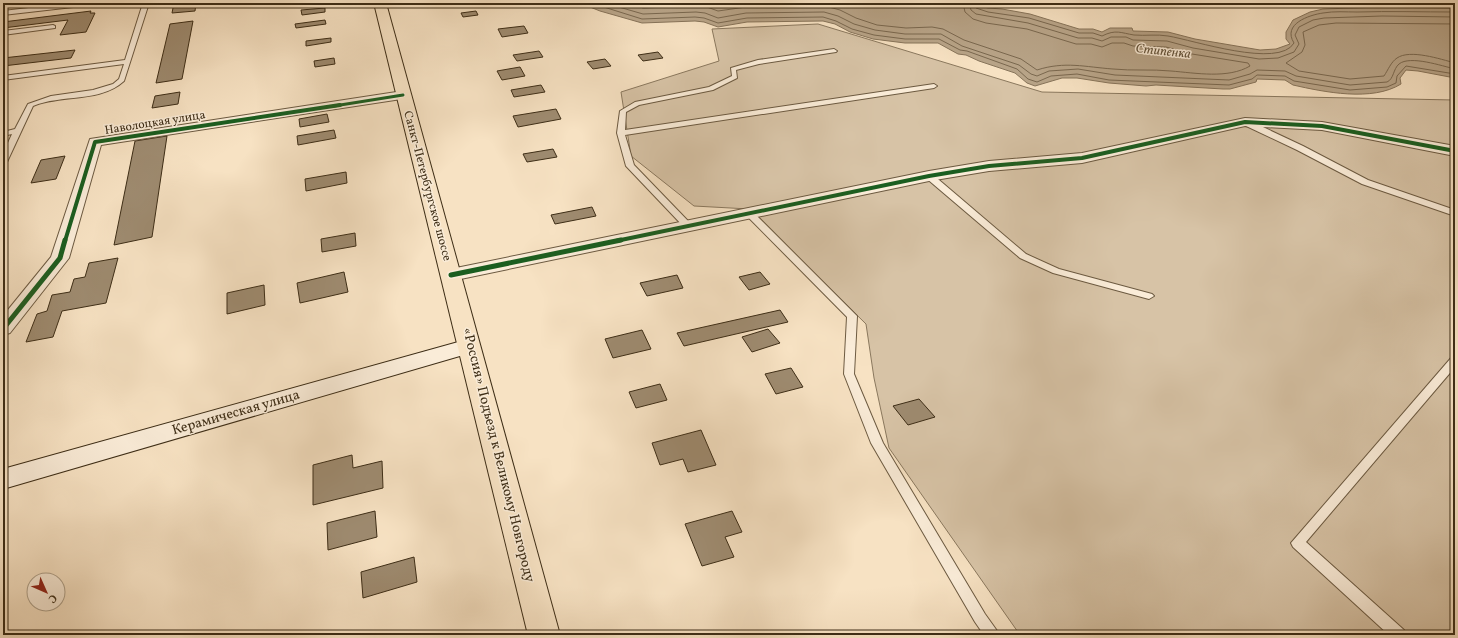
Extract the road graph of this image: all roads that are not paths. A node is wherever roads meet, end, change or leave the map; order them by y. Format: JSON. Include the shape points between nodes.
{"nodes":[{"id":1,"x":74,"y":3,"type":"edge"},
{"id":2,"x":146,"y":3,"type":"edge"},
{"id":3,"x":380,"y":3,"type":"edge"},
{"id":4,"x":3,"y":13,"type":"edge"},
{"id":5,"x":53,"y":27,"type":"dead end"},
{"id":6,"x":3,"y":33,"type":"edge"},
{"id":7,"x":834,"y":51,"type":"dead end"},
{"id":8,"x":128,"y":62,"type":"junction"},
{"id":9,"x":3,"y":78,"type":"edge"},
{"id":10,"x":934,"y":86,"type":"dead end"},
{"id":11,"x":403,"y":95,"type":"junction"},
{"id":12,"x":1245,"y":122,"type":"junction"},
{"id":13,"x":18,"y":132,"type":"junction"},
{"id":14,"x":621,"y":133,"type":"junction"},
{"id":15,"x":3,"y":134,"type":"edge"},
{"id":16,"x":1455,"y":151,"type":"edge"},
{"id":17,"x":3,"y":162,"type":"edge"},
{"id":18,"x":929,"y":176,"type":"junction"},
{"id":19,"x":749,"y":213,"type":"junction"},
{"id":20,"x":1455,"y":213,"type":"edge"},
{"id":21,"x":686,"y":225,"type":"junction"},
{"id":22,"x":452,"y":275,"type":"junction"},
{"id":23,"x":1149,"y":296,"type":"dead end"},
{"id":24,"x":3,"y":329,"type":"edge"},
{"id":25,"x":469,"y":346,"type":"junction"},
{"id":26,"x":1455,"y":360,"type":"edge"},
{"id":27,"x":3,"y":479,"type":"edge"},
{"id":28,"x":544,"y":635,"type":"edge"},
{"id":29,"x":993,"y":635,"type":"edge"},
{"id":30,"x":1399,"y":635,"type":"edge"}],
"edges":[{"from":1,"to":4,"type":"lane","via":[[73,6]]},
{"from":2,"to":8,"type":"lane"},
{"from":3,"to":11,"type":"main road","name":"Санкт-Петербургское шоссе"},
{"from":5,"to":6,"type":"lane"},
{"from":7,"to":14,"type":"lane","via":[[758,62],[734,69],[736,77],[711,89],[637,103],[623,111]]},
{"from":8,"to":9,"type":"lane"},
{"from":8,"to":13,"type":"lane","via":[[122,80],[109,88],[34,102],[30,105]]},
{"from":10,"to":14,"type":"lane"},
{"from":11,"to":22,"type":"main road","name":"Санкт-Петербургское шоссе"},
{"from":11,"to":24,"type":"street","name":"Наволоцкая улица","via":[[95,142],[60,258]]},
{"from":12,"to":16,"type":"street","via":[[1322,126]]},
{"from":12,"to":18,"type":"street","via":[[1082,158],[989,166]]},
{"from":12,"to":20,"type":"lane","via":[[1365,182]]},
{"from":13,"to":15,"type":"lane"},
{"from":13,"to":17,"type":"lane"},
{"from":14,"to":21,"type":"lane","via":[[630,166]]},
{"from":18,"to":19,"type":"street"},
{"from":18,"to":23,"type":"lane","via":[[1023,256],[1056,271]]},
{"from":19,"to":21,"type":"street"},
{"from":19,"to":29,"type":"lane","via":[[852,316],[849,374],[877,443],[980,618]]},
{"from":21,"to":22,"type":"street"},
{"from":22,"to":25,"type":"main road","name":"«Россия» Подъезд к Великому Новгороду"},
{"from":25,"to":27,"type":"street","name":"Керамическая улица"},
{"from":25,"to":28,"type":"main road","name":"«Россия» Подъезд к Великому Новгороду"},
{"from":26,"to":30,"type":"lane","via":[[1298,543]]}]}
